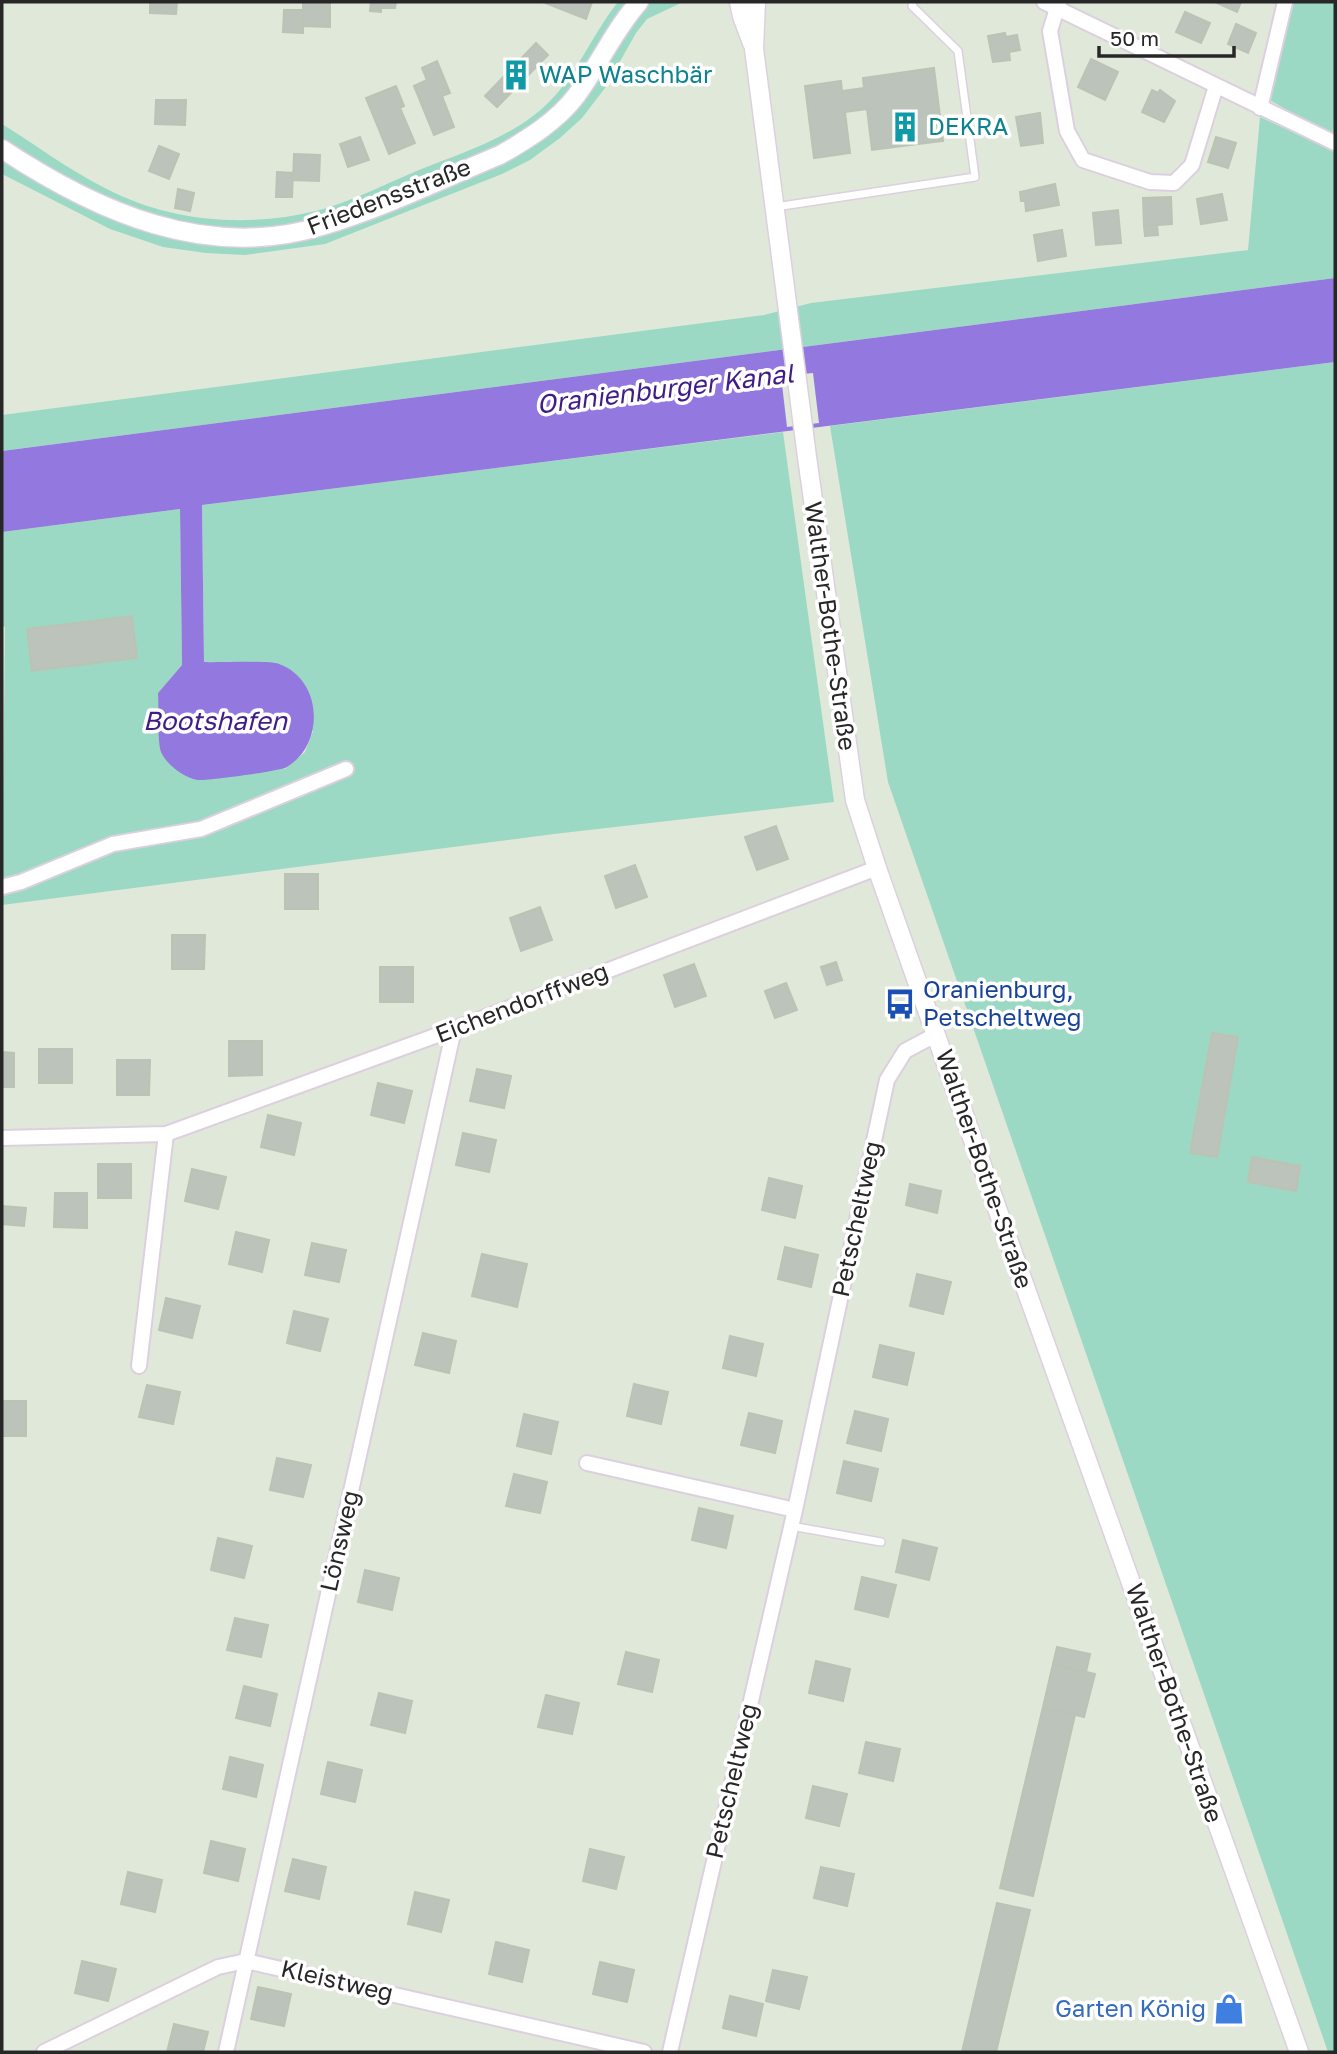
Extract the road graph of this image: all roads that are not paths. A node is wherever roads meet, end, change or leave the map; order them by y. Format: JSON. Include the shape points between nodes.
{"nodes":[{"id":1,"x":639,"y":2,"type":"edge"},
{"id":2,"x":739,"y":2,"type":"edge"},
{"id":3,"x":756,"y":2,"type":"edge"},
{"id":4,"x":913,"y":2,"type":"edge"},
{"id":5,"x":1285,"y":2,"type":"edge"},
{"id":6,"x":1053,"y":4,"type":"edge"},
{"id":7,"x":754,"y":49,"type":"junction"},
{"id":8,"x":1216,"y":86,"type":"junction"},
{"id":9,"x":1262,"y":109,"type":"junction"},
{"id":10,"x":1335,"y":143,"type":"edge"},
{"id":11,"x":2,"y":149,"type":"edge"},
{"id":12,"x":774,"y":207,"type":"junction"},
{"id":13,"x":345,"y":769,"type":"dead end"},
{"id":14,"x":877,"y":868,"type":"junction"},
{"id":15,"x":2,"y":887,"type":"edge"},
{"id":16,"x":454,"y":1029,"type":"junction"},
{"id":17,"x":937,"y":1034,"type":"junction"},
{"id":18,"x":166,"y":1134,"type":"junction"},
{"id":19,"x":2,"y":1138,"type":"edge"},
{"id":20,"x":139,"y":1366,"type":"dead end"},
{"id":21,"x":587,"y":1463,"type":"dead end"},
{"id":22,"x":795,"y":1510,"type":"junction"},
{"id":23,"x":791,"y":1526,"type":"junction"},
{"id":24,"x":881,"y":1542,"type":"dead end"},
{"id":25,"x":246,"y":1961,"type":"junction"},
{"id":26,"x":44,"y":2052,"type":"edge"},
{"id":27,"x":226,"y":2052,"type":"edge"},
{"id":28,"x":644,"y":2052,"type":"edge"},
{"id":29,"x":670,"y":2052,"type":"edge"},
{"id":30,"x":1299,"y":2052,"type":"edge"}],
"edges":[{"from":1,"to":11,"type":"street","name":"Friedensstraße","via":[[575,97],[529,137],[500,155],[320,227],[260,236],[179,232],[107,208]]},
{"from":2,"to":7,"type":"street","name":"Walther-Bothe-Straße"},
{"from":3,"to":7,"type":"street","name":"Walther-Bothe-Straße"},
{"from":4,"to":12,"type":"lane","via":[[958,51],[975,177]]},
{"from":5,"to":9,"type":"street"},
{"from":6,"to":8,"type":"street"},
{"from":6,"to":8,"type":"street","via":[[1050,31],[1062,106],[1067,131],[1083,160],[1150,182],[1174,183],[1192,165]]},
{"from":7,"to":12,"type":"street","name":"Walther-Bothe-Straße"},
{"from":8,"to":9,"type":"street"},
{"from":9,"to":10,"type":"street"},
{"from":12,"to":14,"type":"street","name":"Walther-Bothe-Straße","via":[[849,768]]},
{"from":13,"to":15,"type":"street","via":[[201,829],[113,844]]},
{"from":14,"to":16,"type":"street","name":"Eichendorffweg"},
{"from":14,"to":17,"type":"street","name":"Walther-Bothe-Straße"},
{"from":16,"to":18,"type":"street","name":"Eichendorffweg"},
{"from":16,"to":25,"type":"street","name":"Lönsweg"},
{"from":17,"to":22,"type":"street","name":"Petscheltweg","via":[[905,1051],[887,1080]]},
{"from":17,"to":30,"type":"street","name":"Walther-Bothe-Straße"},
{"from":18,"to":19,"type":"street","name":"Eichendorffweg"},
{"from":18,"to":20,"type":"street"},
{"from":21,"to":22,"type":"street"},
{"from":22,"to":23,"type":"street","name":"Petscheltweg"},
{"from":23,"to":24,"type":"lane"},
{"from":23,"to":29,"type":"street","name":"Petscheltweg"},
{"from":25,"to":26,"type":"street","name":"Kleistweg","via":[[218,1967]]},
{"from":25,"to":27,"type":"street","name":"Lönsweg"},
{"from":25,"to":28,"type":"street","name":"Kleistweg"}]}
